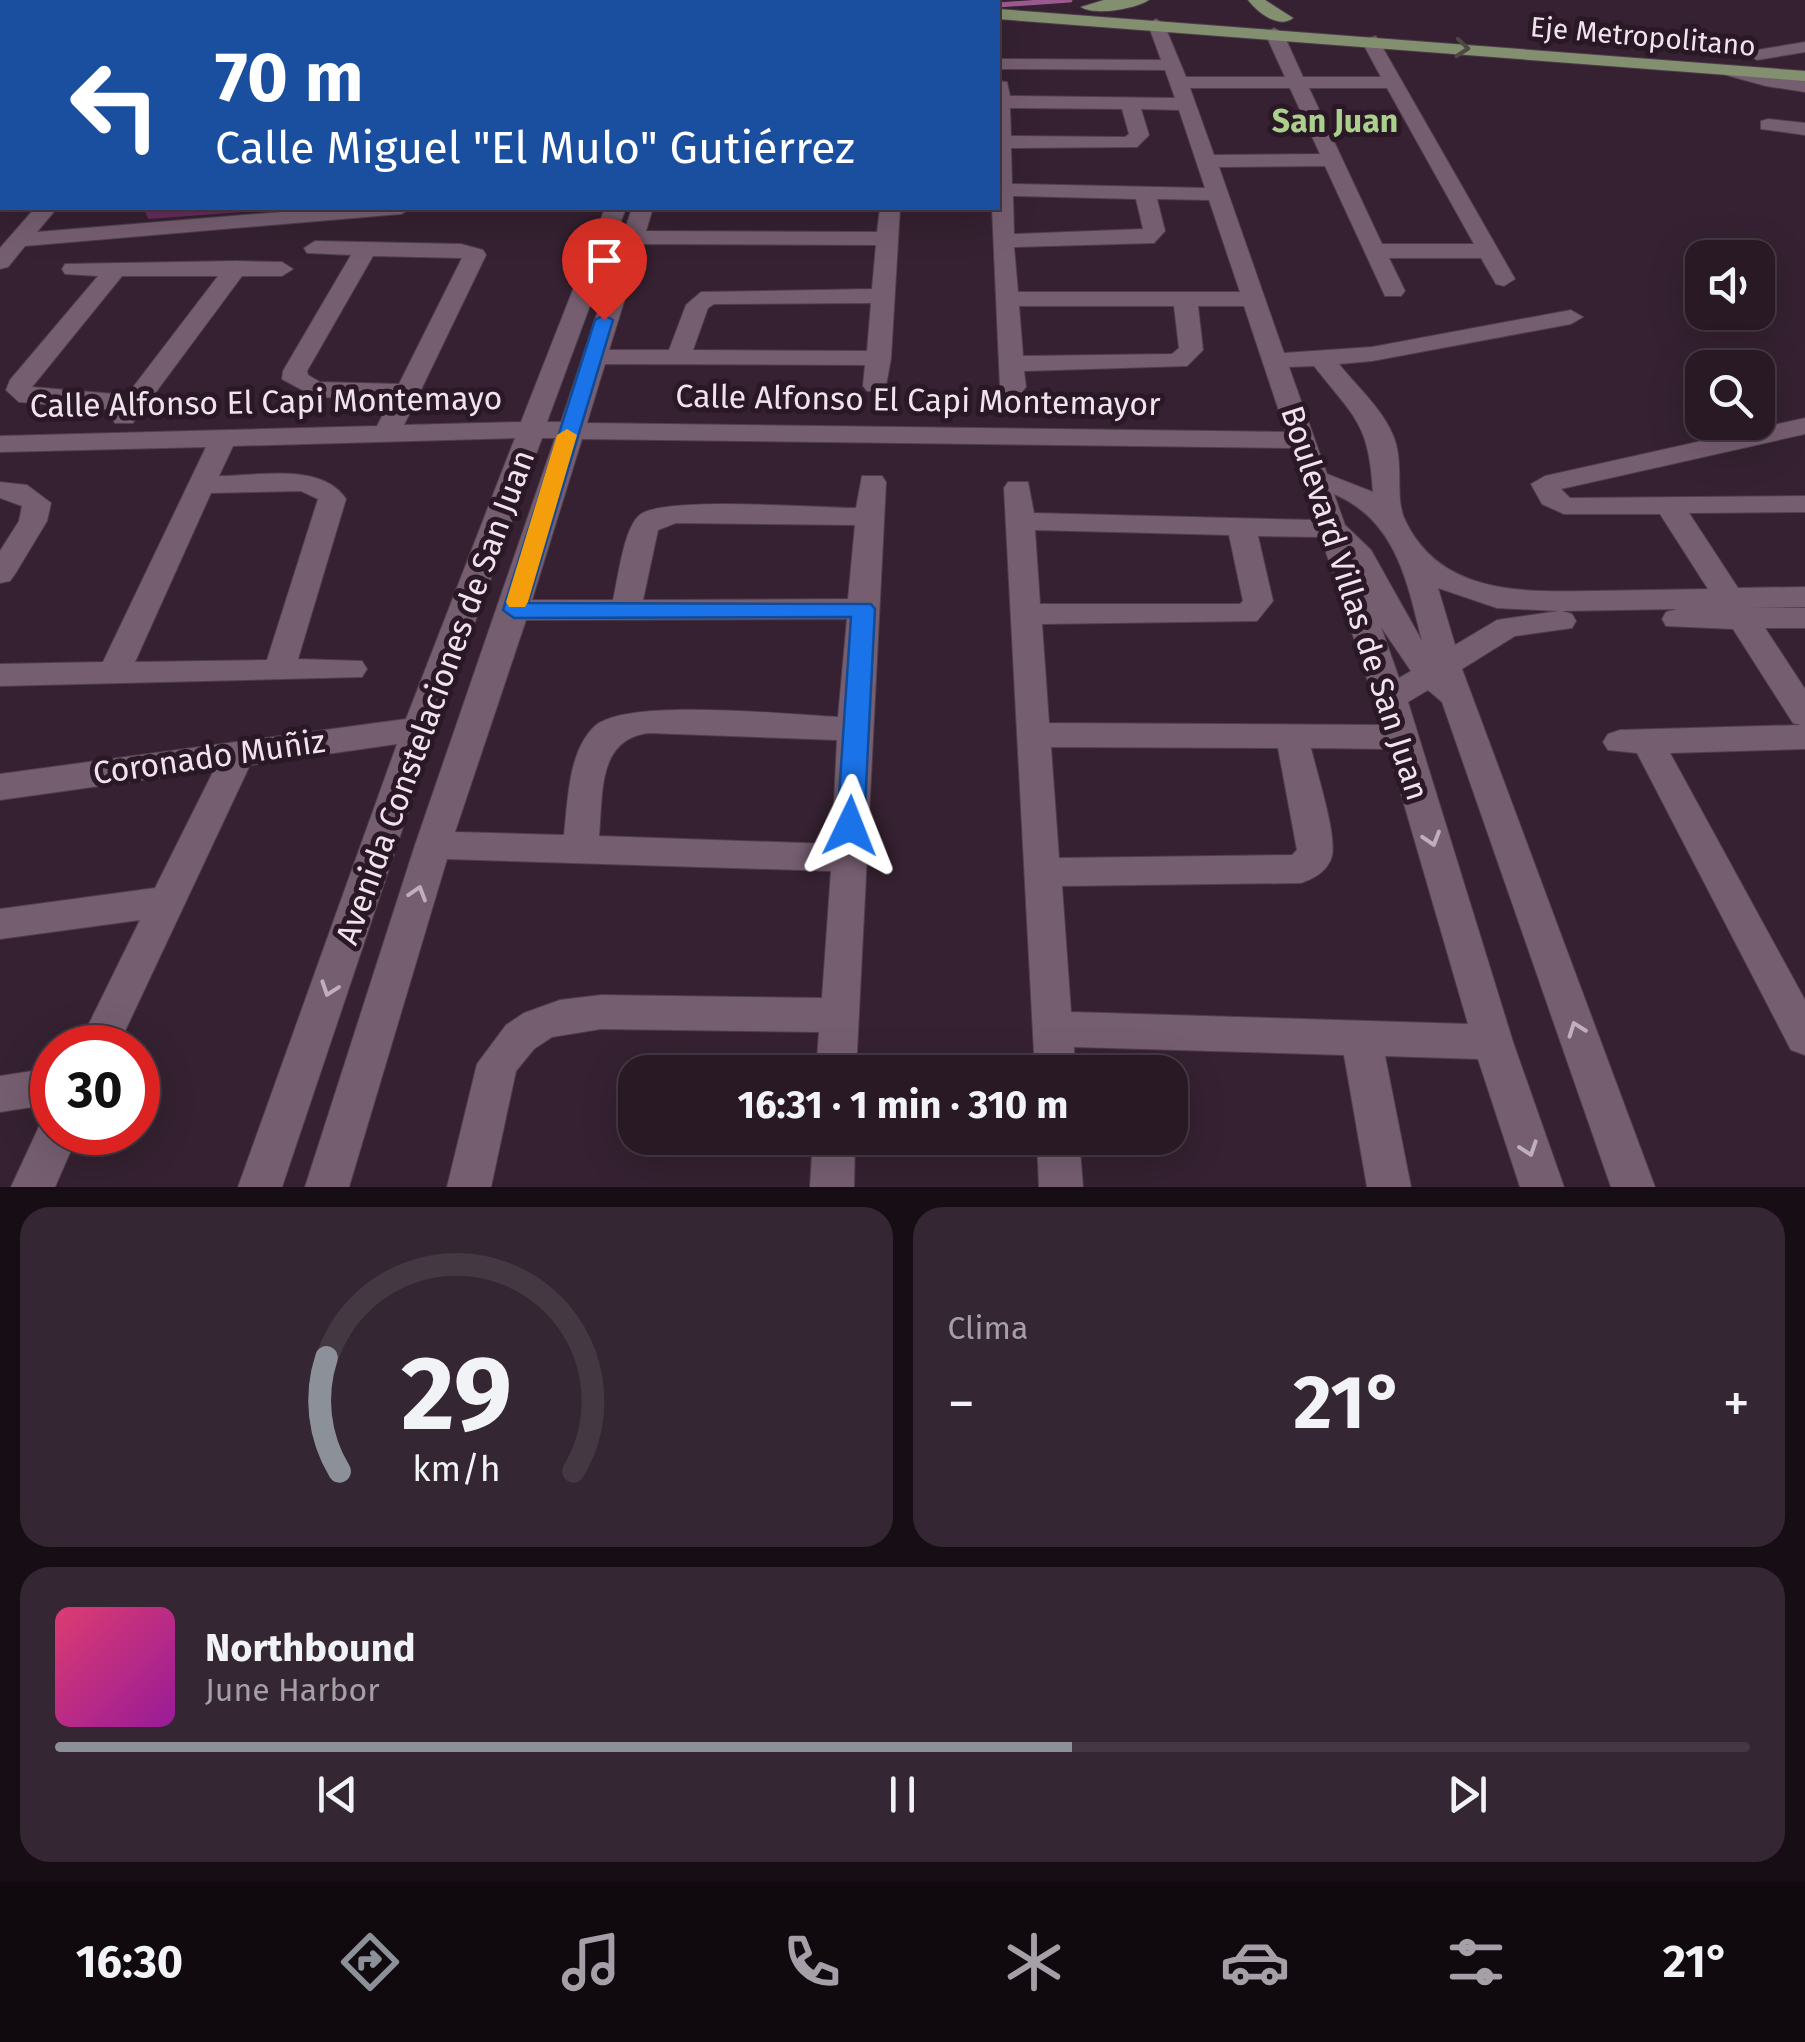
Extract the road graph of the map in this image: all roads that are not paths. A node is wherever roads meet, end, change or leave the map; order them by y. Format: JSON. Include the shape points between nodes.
{"nodes":[{"id":1,"x":1054,"y":0,"type":"edge"},
{"id":2,"x":1140,"y":0,"type":"edge"},
{"id":3,"x":1110,"y":4,"type":"junction"},
{"id":4,"x":1086,"y":11,"type":"junction"},
{"id":5,"x":1017,"y":15,"type":"junction"},
{"id":6,"x":1000,"y":16,"type":"edge"},
{"id":7,"x":1268,"y":20,"type":"edge"},
{"id":8,"x":1370,"y":40,"type":"junction"},
{"id":9,"x":1805,"y":47,"type":"edge"},
{"id":10,"x":1757,"y":55,"type":"junction"},
{"id":11,"x":1805,"y":58,"type":"edge"},
{"id":12,"x":1170,"y":60,"type":"junction"},
{"id":13,"x":1000,"y":64,"type":"edge"},
{"id":14,"x":1732,"y":71,"type":"junction"},
{"id":15,"x":1805,"y":76,"type":"edge"},
{"id":16,"x":1297,"y":82,"type":"junction"},
{"id":17,"x":1394,"y":82,"type":"junction"},
{"id":18,"x":1805,"y":86,"type":"edge"},
{"id":19,"x":1130,"y":103,"type":"junction"},
{"id":20,"x":1768,"y":126,"type":"dead end"},
{"id":21,"x":1805,"y":129,"type":"edge"},
{"id":22,"x":1001,"y":142,"type":"junction"},
{"id":23,"x":1332,"y":160,"type":"junction"},
{"id":24,"x":1206,"y":161,"type":"junction"},
{"id":25,"x":1002,"y":178,"type":"junction"},
{"id":26,"x":1146,"y":193,"type":"junction"},
{"id":27,"x":1218,"y":194,"type":"junction"},
{"id":28,"x":44,"y":210,"type":"edge"},
{"id":29,"x":376,"y":210,"type":"edge"},
{"id":30,"x":614,"y":210,"type":"edge"},
{"id":31,"x":716,"y":210,"type":"edge"},
{"id":32,"x":890,"y":210,"type":"edge"},
{"id":33,"x":638,"y":222,"type":"edge"},
{"id":34,"x":709,"y":238,"type":"junction"},
{"id":35,"x":888,"y":239,"type":"junction"},
{"id":36,"x":20,"y":240,"type":"junction"},
{"id":37,"x":1003,"y":240,"type":"junction"},
{"id":38,"x":315,"y":248,"type":"dead end"},
{"id":39,"x":365,"y":250,"type":"junction"},
{"id":40,"x":1374,"y":251,"type":"junction"},
{"id":41,"x":1488,"y":251,"type":"junction"},
{"id":42,"x":0,"y":262,"type":"edge"},
{"id":43,"x":236,"y":268,"type":"junction"},
{"id":44,"x":73,"y":269,"type":"dead end"},
{"id":45,"x":282,"y":269,"type":"dead end"},
{"id":46,"x":115,"y":270,"type":"junction"},
{"id":47,"x":1504,"y":279,"type":"dead end"},
{"id":48,"x":1393,"y":291,"type":"dead end"},
{"id":49,"x":884,"y":296,"type":"junction"},
{"id":50,"x":1006,"y":299,"type":"junction"},
{"id":51,"x":1186,"y":299,"type":"junction"},
{"id":52,"x":1252,"y":299,"type":"junction"},
{"id":53,"x":1572,"y":317,"type":"dead end"},
{"id":54,"x":592,"y":357,"type":"junction"},
{"id":55,"x":678,"y":358,"type":"junction"},
{"id":56,"x":879,"y":358,"type":"junction"},
{"id":57,"x":1321,"y":358,"type":"junction"},
{"id":58,"x":1274,"y":360,"type":"junction"},
{"id":59,"x":876,"y":386,"type":"dead end"},
{"id":60,"x":404,"y":392,"type":"junction"},
{"id":61,"x":134,"y":403,"type":"junction"},
{"id":62,"x":1805,"y":426,"type":"edge"},
{"id":63,"x":533,"y":430,"type":"junction"},
{"id":64,"x":569,"y":430,"type":"junction"},
{"id":65,"x":387,"y":434,"type":"junction"},
{"id":66,"x":223,"y":438,"type":"junction"},
{"id":67,"x":1302,"y":440,"type":"junction"},
{"id":68,"x":106,"y":441,"type":"junction"},
{"id":69,"x":0,"y":444,"type":"edge"},
{"id":70,"x":1316,"y":480,"type":"junction"},
{"id":71,"x":872,"y":482,"type":"dead end"},
{"id":72,"x":201,"y":485,"type":"junction"},
{"id":73,"x":1018,"y":488,"type":"dead end"},
{"id":74,"x":0,"y":490,"type":"edge"},
{"id":75,"x":1669,"y":504,"type":"junction"},
{"id":76,"x":1805,"y":504,"type":"edge"},
{"id":77,"x":1564,"y":506,"type":"junction"},
{"id":78,"x":1524,"y":508,"type":"dead end"},
{"id":79,"x":870,"y":517,"type":"junction"},
{"id":80,"x":1389,"y":518,"type":"junction"},
{"id":81,"x":1022,"y":520,"type":"junction"},
{"id":82,"x":1242,"y":527,"type":"junction"},
{"id":83,"x":1332,"y":529,"type":"junction"},
{"id":84,"x":1416,"y":558,"type":"junction"},
{"id":85,"x":0,"y":574,"type":"edge"},
{"id":86,"x":1477,"y":594,"type":"junction"},
{"id":87,"x":1805,"y":597,"type":"edge"},
{"id":88,"x":1736,"y":608,"type":"junction"},
{"id":89,"x":626,"y":609,"type":"junction"},
{"id":90,"x":863,"y":609,"type":"junction"},
{"id":91,"x":514,"y":610,"type":"junction"},
{"id":92,"x":1029,"y":614,"type":"junction"},
{"id":93,"x":1805,"y":618,"type":"edge"},
{"id":94,"x":1492,"y":634,"type":"junction"},
{"id":95,"x":280,"y":668,"type":"junction"},
{"id":96,"x":350,"y":669,"type":"dead end"},
{"id":97,"x":114,"y":673,"type":"junction"},
{"id":98,"x":0,"y":675,"type":"edge"},
{"id":99,"x":1444,"y":680,"type":"junction"},
{"id":100,"x":1390,"y":698,"type":"junction"},
{"id":101,"x":1805,"y":715,"type":"edge"},
{"id":102,"x":854,"y":728,"type":"junction"},
{"id":103,"x":419,"y":729,"type":"junction"},
{"id":104,"x":1036,"y":736,"type":"junction"},
{"id":105,"x":1292,"y":737,"type":"junction"},
{"id":106,"x":1402,"y":737,"type":"junction"},
{"id":107,"x":1805,"y":737,"type":"edge"},
{"id":108,"x":239,"y":752,"type":"junction"},
{"id":109,"x":0,"y":787,"type":"edge"},
{"id":110,"x":433,"y":845,"type":"junction"},
{"id":111,"x":580,"y":849,"type":"junction"},
{"id":112,"x":849,"y":858,"type":"junction"},
{"id":113,"x":1045,"y":872,"type":"junction"},
{"id":114,"x":164,"y":902,"type":"junction"},
{"id":115,"x":0,"y":924,"type":"edge"},
{"id":116,"x":838,"y":1015,"type":"junction"},
{"id":117,"x":108,"y":1025,"type":"edge"},
{"id":118,"x":1053,"y":1029,"type":"junction"},
{"id":119,"x":1361,"y":1038,"type":"junction"},
{"id":120,"x":1805,"y":1038,"type":"edge"},
{"id":121,"x":1493,"y":1042,"type":"junction"},
{"id":122,"x":837,"y":1055,"type":"edge"},
{"id":123,"x":1054,"y":1055,"type":"edge"},
{"id":124,"x":30,"y":1089,"type":"edge"},
{"id":125,"x":0,"y":1094,"type":"edge"},
{"id":126,"x":48,"y":1155,"type":"edge"},
{"id":127,"x":833,"y":1155,"type":"edge"},
{"id":128,"x":1059,"y":1155,"type":"edge"},
{"id":129,"x":33,"y":1187,"type":"edge"},
{"id":130,"x":260,"y":1187,"type":"edge"},
{"id":131,"x":327,"y":1187,"type":"edge"},
{"id":132,"x":469,"y":1187,"type":"edge"},
{"id":133,"x":832,"y":1187,"type":"edge"},
{"id":134,"x":1061,"y":1187,"type":"edge"},
{"id":135,"x":1390,"y":1187,"type":"edge"},
{"id":136,"x":1542,"y":1187,"type":"edge"},
{"id":137,"x":1633,"y":1187,"type":"edge"}],
"edges":[{"from":1,"to":4,"type":"main road","name":"Eje Metropolitano"},
{"from":2,"to":3,"type":"main road"},
{"from":3,"to":4,"type":"main road","name":"Eje Metropolitano"},
{"from":3,"to":5,"type":"main road"},
{"from":3,"to":7,"type":"main road","name":"Eje Metropolitano"},
{"from":4,"to":5,"type":"main road","name":"Eje Metropolitano"},
{"from":4,"to":12,"type":"main road","name":"Eje Metropolitano"},
{"from":5,"to":6,"type":"main road","name":"Eje Metropolitano"},
{"from":7,"to":8,"type":"main road","name":"Eje Metropolitano"},
{"from":7,"to":10,"type":"main road","name":"Eje Metropolitano"},
{"from":7,"to":12,"type":"main road","name":"Eje Metropolitano","via":[[1213,28]]},
{"from":7,"to":16,"type":"street"},
{"from":8,"to":14,"type":"main road","name":"Eje Metropolitano","one_way":true},
{"from":8,"to":17,"type":"street"},
{"from":9,"to":10,"type":"street"},
{"from":10,"to":11,"type":"main road","name":"Eje Metropolitano"},
{"from":12,"to":13,"type":"street"},
{"from":12,"to":16,"type":"street"},
{"from":12,"to":19,"type":"street"},
{"from":12,"to":24,"type":"street","name":"Boulevard Villas de San Juan"},
{"from":14,"to":15,"type":"main road","name":"Eje Metropolitano"},
{"from":14,"to":18,"type":"street"},
{"from":16,"to":17,"type":"street"},
{"from":16,"to":23,"type":"street"},
{"from":17,"to":41,"type":"street"},
{"from":19,"to":22,"type":"street","via":[[1139,135],[1130,143]]},
{"from":19,"to":22,"type":"street","via":[[1001,94]]},
{"from":20,"to":21,"type":"street"},
{"from":22,"to":25,"type":"street"},
{"from":23,"to":24,"type":"street"},
{"from":23,"to":40,"type":"street"},
{"from":24,"to":27,"type":"street","name":"Boulevard Villas de San Juan"},
{"from":25,"to":26,"type":"street"},
{"from":25,"to":37,"type":"street"},
{"from":26,"to":27,"type":"street"},
{"from":26,"to":37,"type":"street","via":[[1154,231],[1146,238]]},
{"from":27,"to":52,"type":"street","name":"Boulevard Villas de San Juan"},
{"from":28,"to":36,"type":"street"},
{"from":29,"to":36,"type":"street"},
{"from":30,"to":63,"type":"street","name":"Avenida Constelaciones de San Juan"},
{"from":31,"to":34,"type":"street"},
{"from":32,"to":35,"type":"street"},
{"from":33,"to":34,"type":"street"},
{"from":33,"to":54,"type":"street","name":"Avenida Constelaciones de San Juan"},
{"from":34,"to":35,"type":"street"},
{"from":35,"to":49,"type":"street"},
{"from":36,"to":42,"type":"street"},
{"from":37,"to":50,"type":"street"},
{"from":38,"to":39,"type":"street"},
{"from":39,"to":60,"type":"street","via":[[295,379],[315,389]]},
{"from":39,"to":60,"type":"street","via":[[474,255]]},
{"from":40,"to":41,"type":"street"},
{"from":40,"to":48,"type":"street"},
{"from":41,"to":47,"type":"street"},
{"from":43,"to":45,"type":"street"},
{"from":43,"to":46,"type":"street"},
{"from":43,"to":61,"type":"street"},
{"from":44,"to":46,"type":"street"},
{"from":46,"to":61,"type":"street","via":[[19,385],[28,398]]},
{"from":49,"to":55,"type":"street","via":[[708,297],[698,305]]},
{"from":49,"to":56,"type":"street"},
{"from":50,"to":51,"type":"street"},
{"from":50,"to":51,"type":"street","via":[[1012,376],[1178,361],[1191,350]]},
{"from":51,"to":52,"type":"street"},
{"from":52,"to":58,"type":"street","name":"Boulevard Villas de San Juan"},
{"from":53,"to":57,"type":"street"},
{"from":54,"to":55,"type":"street"},
{"from":54,"to":64,"type":"street","name":"Avenida Constelaciones de San Juan"},
{"from":55,"to":56,"type":"street"},
{"from":56,"to":59,"type":"street"},
{"from":57,"to":58,"type":"street"},
{"from":57,"to":80,"type":"street","via":[[1377,428]]},
{"from":58,"to":67,"type":"street","name":"Boulevard Villas de San Juan"},
{"from":60,"to":65,"type":"street"},
{"from":61,"to":68,"type":"street"},
{"from":62,"to":77,"type":"street","via":[[1536,476]]},
{"from":63,"to":64,"type":"street","name":"Calle Alfonso El Capi Montemayor"},
{"from":63,"to":65,"type":"street","name":"Calle Alfonso El Capi Montemayo"},
{"from":63,"to":103,"type":"street","name":"Avenida Constelaciones de San Juan"},
{"from":64,"to":67,"type":"street","name":"Calle Alfonso El Capi Montemayor"},
{"from":64,"to":91,"type":"street","name":"Avenida Constelaciones de San Juan"},
{"from":65,"to":66,"type":"street","name":"Calle Alfonso El Capi Montemayo"},
{"from":66,"to":68,"type":"street","name":"Calle Alfonso El Capi Montemayo"},
{"from":66,"to":72,"type":"street"},
{"from":67,"to":70,"type":"street","name":"Boulevard Villas de San Juan"},
{"from":68,"to":69,"type":"street","name":"Calle Alfonso El Capi Montemayo"},
{"from":70,"to":80,"type":"street","via":[[1360,495]]},
{"from":70,"to":83,"type":"street","name":"Boulevard Villas de San Juan"},
{"from":71,"to":79,"type":"street"},
{"from":72,"to":95,"type":"street","via":[[304,483],[332,499]]},
{"from":72,"to":97,"type":"street"},
{"from":73,"to":81,"type":"street"},
{"from":74,"to":85,"type":"street","via":[[17,490],[36,503]]},
{"from":75,"to":76,"type":"street"},
{"from":75,"to":77,"type":"street"},
{"from":75,"to":88,"type":"street"},
{"from":77,"to":78,"type":"street"},
{"from":79,"to":89,"type":"street","via":[[652,519],[640,534]]},
{"from":79,"to":90,"type":"street"},
{"from":80,"to":84,"type":"street"},
{"from":81,"to":82,"type":"street"},
{"from":81,"to":92,"type":"street"},
{"from":82,"to":83,"type":"street"},
{"from":82,"to":92,"type":"street","via":[[1258,601],[1246,614]]},
{"from":83,"to":99,"type":"street","via":[[1350,539],[1390,618]]},
{"from":83,"to":100,"type":"street","name":"Boulevard Villas de San Juan"},
{"from":84,"to":86,"type":"street"},
{"from":84,"to":99,"type":"street","name":"Boulevard Villas de San Juan"},
{"from":86,"to":88,"type":"street","via":[[1526,602]]},
{"from":86,"to":94,"type":"street","via":[[1470,618]]},
{"from":87,"to":88,"type":"street"},
{"from":88,"to":93,"type":"street"},
{"from":88,"to":94,"type":"street","via":[[1524,622]]},
{"from":88,"to":101,"type":"street"},
{"from":89,"to":90,"type":"street"},
{"from":89,"to":91,"type":"street"},
{"from":90,"to":102,"type":"street"},
{"from":91,"to":110,"type":"street","name":"Avenida Constelaciones de San Juan"},
{"from":92,"to":104,"type":"street"},
{"from":94,"to":99,"type":"street"},
{"from":95,"to":96,"type":"street"},
{"from":95,"to":97,"type":"street"},
{"from":97,"to":98,"type":"street"},
{"from":99,"to":100,"type":"street"},
{"from":137,"to":99,"type":"street","name":"Boulevard Villas de San Juan","one_way":true},
{"from":100,"to":106,"type":"street","name":"Boulevard Villas de San Juan"},
{"from":102,"to":111,"type":"street","via":[[622,725],[594,754]]},
{"from":102,"to":112,"type":"street"},
{"from":103,"to":108,"type":"street","name":"Coronado Muñiz"},
{"from":103,"to":130,"type":"street","name":"Avenida Constelaciones de San Juan","one_way":true},
{"from":104,"to":105,"type":"street"},
{"from":104,"to":113,"type":"street"},
{"from":105,"to":106,"type":"street"},
{"from":105,"to":113,"type":"street","via":[[1315,846],[1301,868]]},
{"from":106,"to":121,"type":"street","name":"Boulevard Villas de San Juan","one_way":true},
{"from":107,"to":120,"type":"street","via":[[1634,742]]},
{"from":108,"to":109,"type":"street","name":"Coronado Muñiz"},
{"from":108,"to":114,"type":"street"},
{"from":110,"to":111,"type":"street"},
{"from":131,"to":110,"type":"street","name":"Avenida Constelaciones de San Juan","one_way":true},
{"from":111,"to":112,"type":"street"},
{"from":112,"to":116,"type":"street"},
{"from":113,"to":118,"type":"street"},
{"from":114,"to":115,"type":"street"},
{"from":114,"to":117,"type":"street"},
{"from":116,"to":122,"type":"street"},
{"from":116,"to":132,"type":"street","via":[[601,1012],[538,1025],[497,1064]]},
{"from":118,"to":119,"type":"street"},
{"from":118,"to":123,"type":"street"},
{"from":119,"to":121,"type":"street"},
{"from":119,"to":135,"type":"street"},
{"from":121,"to":136,"type":"street","name":"Boulevard Villas de San Juan","one_way":true},
{"from":124,"to":125,"type":"street"},
{"from":126,"to":129,"type":"street"},
{"from":127,"to":133,"type":"street"},
{"from":128,"to":134,"type":"street"}]}
